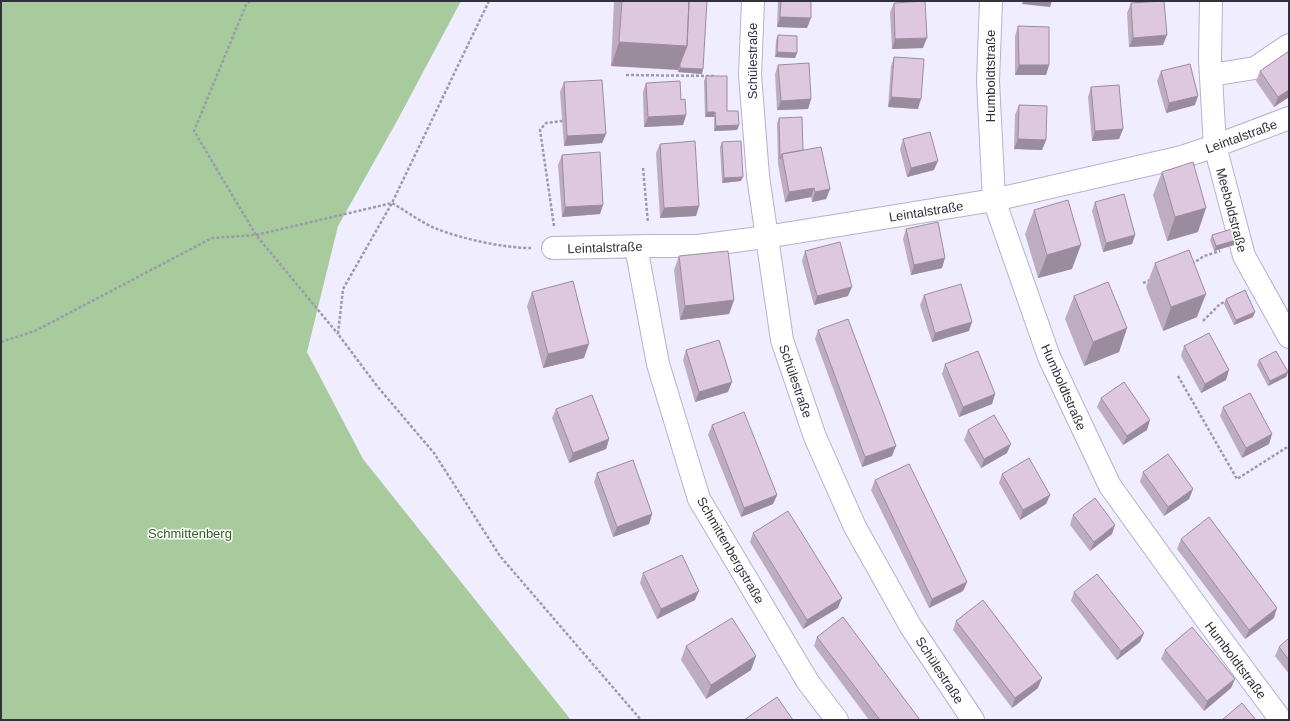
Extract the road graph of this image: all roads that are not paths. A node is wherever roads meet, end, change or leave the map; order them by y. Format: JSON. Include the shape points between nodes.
{"nodes":[{"id":1,"x":752,"y":1,"type":"edge"},
{"id":2,"x":991,"y":1,"type":"edge"},
{"id":3,"x":1211,"y":1,"type":"edge"},
{"id":4,"x":1289,"y":45,"type":"edge"},
{"id":5,"x":1210,"y":75,"type":"junction"},
{"id":6,"x":1289,"y":118,"type":"edge"},
{"id":7,"x":1215,"y":146,"type":"junction"},
{"id":8,"x":994,"y":200,"type":"junction"},
{"id":9,"x":766,"y":237,"type":"junction"},
{"id":10,"x":643,"y":246,"type":"junction"},
{"id":11,"x":555,"y":248,"type":"road end"},
{"id":12,"x":1289,"y":337,"type":"edge"},
{"id":13,"x":837,"y":720,"type":"edge"},
{"id":14,"x":972,"y":720,"type":"edge"},
{"id":15,"x":1281,"y":720,"type":"edge"}],
"edges":[{"from":1,"to":9,"type":"street","name":"Schülestraße","via":[[750,75]]},
{"from":2,"to":8,"type":"street","name":"Humboldtstraße","via":[[988,81]]},
{"from":3,"to":5,"type":"street","name":"Meeboldstraße"},
{"from":4,"to":5,"type":"street","via":[[1255,68]]},
{"from":5,"to":7,"type":"street","name":"Meeboldstraße"},
{"from":6,"to":7,"type":"street","name":"Leintalstraße"},
{"from":7,"to":8,"type":"street","name":"Leintalstraße","via":[[1182,157]]},
{"from":7,"to":12,"type":"street","name":"Meeboldstraße","via":[[1244,256]]},
{"from":8,"to":9,"type":"street","name":"Leintalstraße"},
{"from":8,"to":15,"type":"street","name":"Humboldtstraße","via":[[1049,357],[1110,486]]},
{"from":9,"to":10,"type":"street","name":"Leintalstraße","via":[[698,246]]},
{"from":9,"to":14,"type":"street","name":"Schülestraße","via":[[782,340],[815,437],[855,527],[912,627]]},
{"from":10,"to":11,"type":"street","name":"Leintalstraße"},
{"from":10,"to":13,"type":"street","name":"Schmittenbergstraße","via":[[658,364],[699,499],[808,682]]}]}
